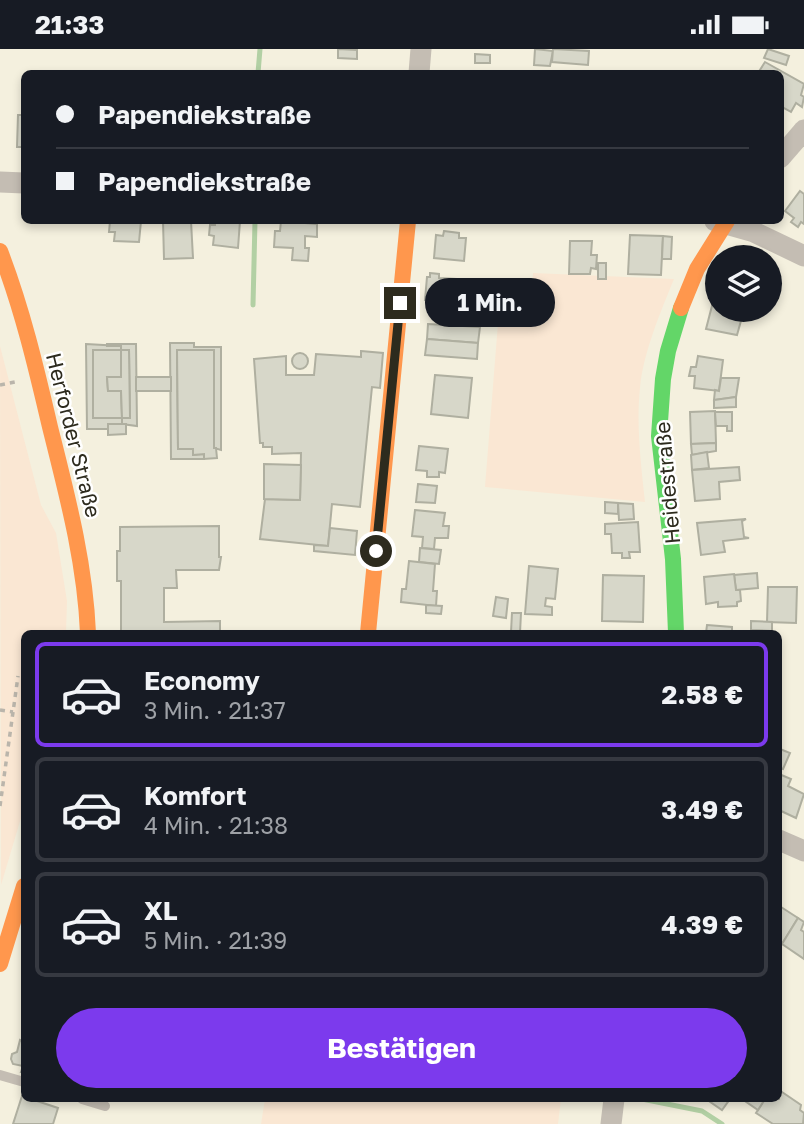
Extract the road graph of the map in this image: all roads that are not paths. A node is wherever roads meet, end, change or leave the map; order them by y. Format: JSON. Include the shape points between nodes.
{"nodes":[{"id":1,"x":421,"y":49,"type":"edge"},
{"id":2,"x":419,"y":70,"type":"edge"},
{"id":3,"x":804,"y":130,"type":"edge"},
{"id":4,"x":784,"y":153,"type":"edge"},
{"id":5,"x":0,"y":182,"type":"edge"},
{"id":6,"x":21,"y":183,"type":"edge"},
{"id":7,"x":408,"y":224,"type":"edge"},
{"id":8,"x":720,"y":224,"type":"edge"},
{"id":9,"x":731,"y":224,"type":"edge"},
{"id":10,"x":0,"y":251,"type":"edge"},
{"id":11,"x":804,"y":256,"type":"edge"},
{"id":12,"x":88,"y":630,"type":"edge"},
{"id":13,"x":368,"y":630,"type":"edge"},
{"id":14,"x":676,"y":630,"type":"edge"},
{"id":15,"x":782,"y":841,"type":"edge"},
{"id":16,"x":804,"y":851,"type":"edge"},
{"id":17,"x":21,"y":903,"type":"edge"},
{"id":18,"x":0,"y":964,"type":"edge"},
{"id":19,"x":0,"y":1075,"type":"edge"},
{"id":20,"x":21,"y":1081,"type":"edge"},
{"id":21,"x":92,"y":1102,"type":"edge"},
{"id":22,"x":614,"y":1102,"type":"edge"},
{"id":23,"x":105,"y":1106,"type":"dead end"},
{"id":24,"x":611,"y":1124,"type":"edge"}],
"edges":[{"from":1,"to":2,"type":"street"},
{"from":3,"to":4,"type":"street"},
{"from":5,"to":6,"type":"street"},
{"from":7,"to":13,"type":"street"},
{"from":8,"to":14,"type":"street","name":"Heidestraße","via":[[688,285],[662,400],[659,437],[677,600]]},
{"from":9,"to":11,"type":"street"},
{"from":10,"to":12,"type":"street","name":"Herforder Straße","via":[[21,310],[77,534]]},
{"from":15,"to":16,"type":"street"},
{"from":17,"to":18,"type":"street"},
{"from":19,"to":20,"type":"lane"},
{"from":21,"to":23,"type":"lane"},
{"from":22,"to":24,"type":"street"}]}
